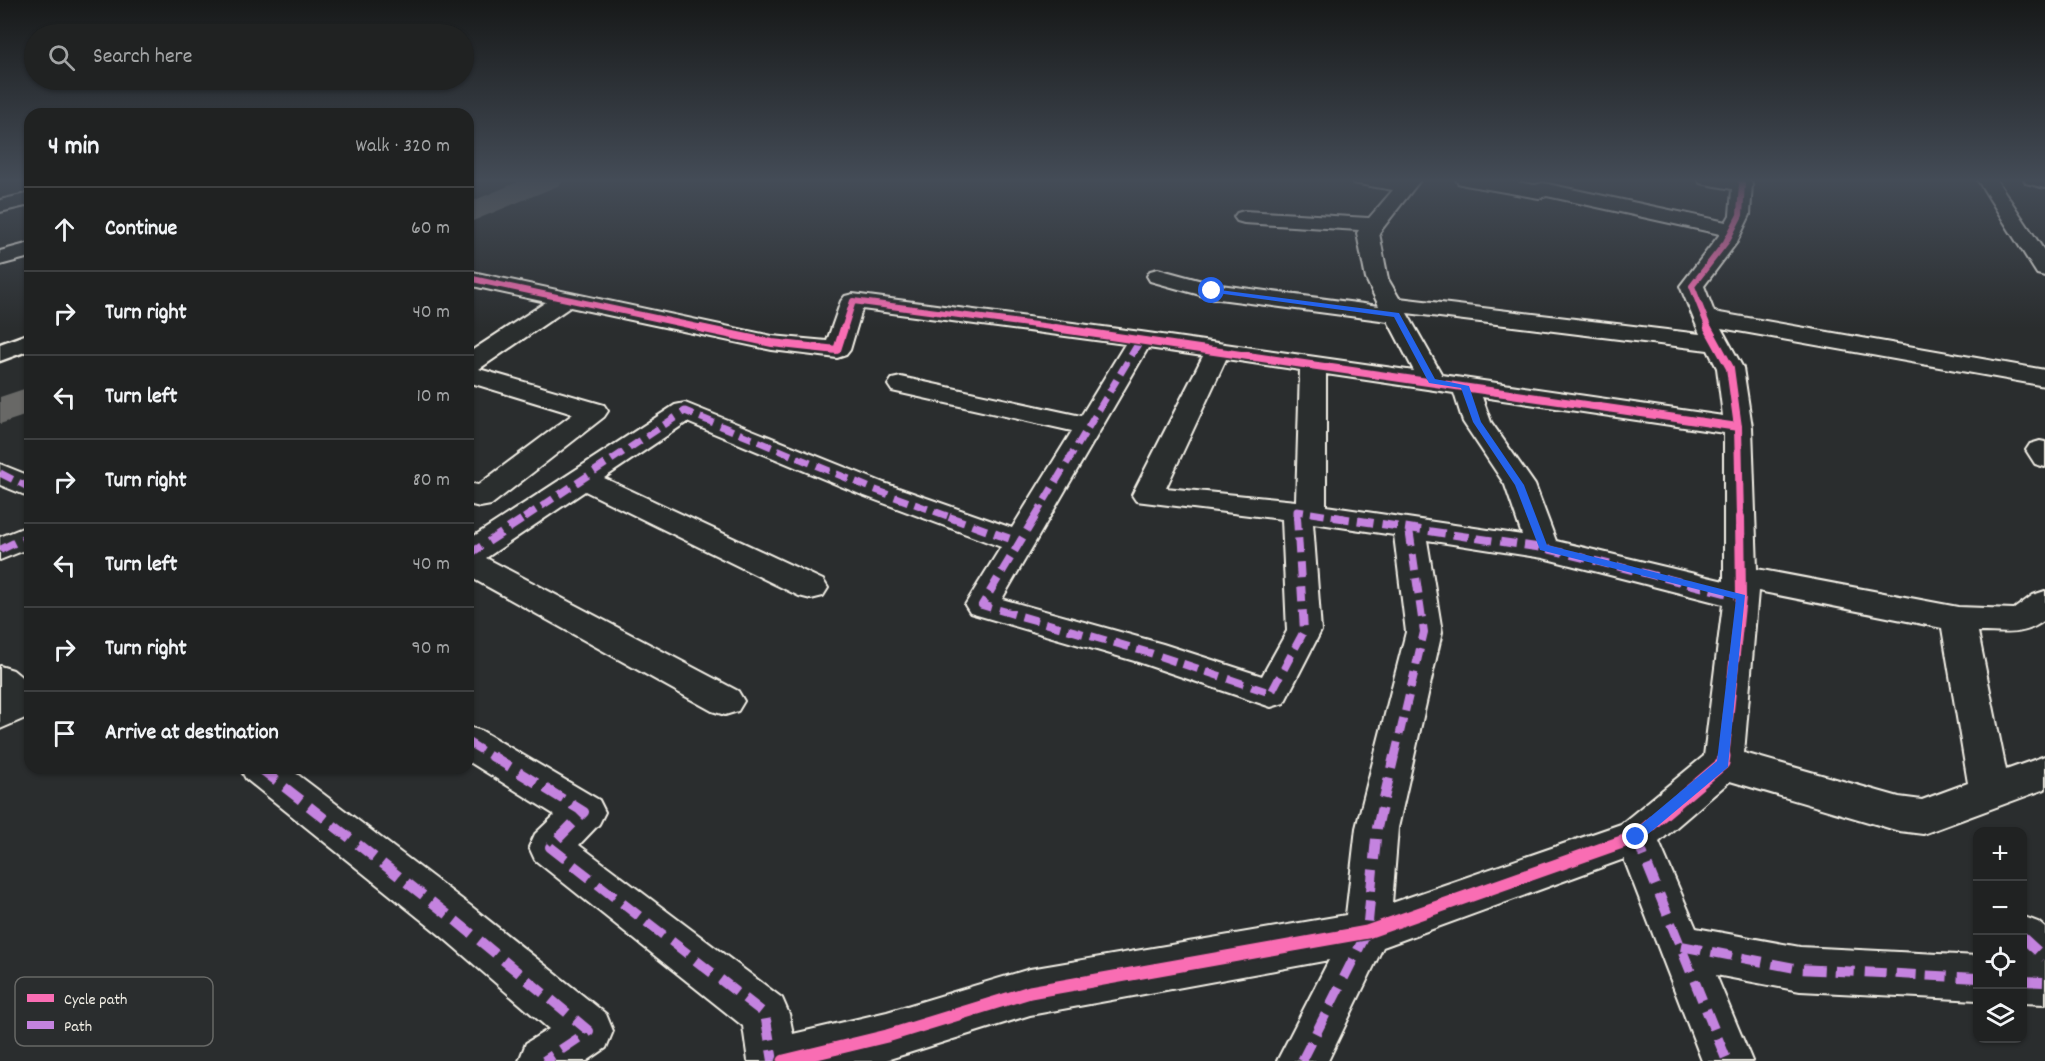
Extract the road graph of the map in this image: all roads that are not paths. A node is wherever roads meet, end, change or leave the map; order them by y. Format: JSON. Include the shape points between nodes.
{"nodes":[{"id":1,"x":1372,"y":229,"type":"edge"},
{"id":2,"x":1725,"y":229,"type":"edge"},
{"id":3,"x":2018,"y":229,"type":"edge"},
{"id":4,"x":1732,"y":230,"type":"joint"},
{"id":5,"x":24,"y":251,"type":"edge"},
{"id":6,"x":1,"y":256,"type":"edge"},
{"id":7,"x":2045,"y":269,"type":"edge"},
{"id":8,"x":1158,"y":276,"type":"dead end"},
{"id":9,"x":474,"y":279,"type":"edge"},
{"id":10,"x":566,"y":299,"type":"junction"},
{"id":11,"x":1393,"y":309,"type":"junction"},
{"id":12,"x":1711,"y":331,"type":"junction"},
{"id":13,"x":1141,"y":339,"type":"junction"},
{"id":14,"x":24,"y":343,"type":"edge"},
{"id":15,"x":1218,"y":350,"type":"junction"},
{"id":16,"x":0,"y":353,"type":"edge"},
{"id":17,"x":474,"y":361,"type":"edge"},
{"id":18,"x":1313,"y":364,"type":"junction"},
{"id":19,"x":474,"y":376,"type":"edge"},
{"id":20,"x":2045,"y":378,"type":"edge"},
{"id":21,"x":1432,"y":381,"type":"junction"},
{"id":22,"x":901,"y":385,"type":"dead end"},
{"id":23,"x":1465,"y":386,"type":"junction"},
{"id":24,"x":1089,"y":426,"type":"junction"},
{"id":25,"x":1738,"y":427,"type":"junction"},
{"id":26,"x":2045,"y":451,"type":"edge"},
{"id":27,"x":2045,"y":458,"type":"edge"},
{"id":28,"x":0,"y":473,"type":"edge"},
{"id":29,"x":583,"y":479,"type":"junction"},
{"id":30,"x":24,"y":485,"type":"edge"},
{"id":31,"x":474,"y":495,"type":"edge"},
{"id":32,"x":1304,"y":512,"type":"junction"},
{"id":33,"x":1409,"y":529,"type":"junction"},
{"id":34,"x":24,"y":539,"type":"edge"},
{"id":35,"x":1019,"y":542,"type":"junction"},
{"id":36,"x":1543,"y":548,"type":"junction"},
{"id":37,"x":0,"y":550,"type":"edge"},
{"id":38,"x":474,"y":551,"type":"edge"},
{"id":39,"x":474,"y":565,"type":"edge"},
{"id":40,"x":1741,"y":587,"type":"junction"},
{"id":41,"x":811,"y":588,"type":"dead end"},
{"id":42,"x":2045,"y":603,"type":"edge"},
{"id":43,"x":1958,"y":619,"type":"junction"},
{"id":44,"x":725,"y":701,"type":"dead end"},
{"id":45,"x":474,"y":746,"type":"edge"},
{"id":46,"x":1723,"y":763,"type":"junction"},
{"id":47,"x":2045,"y":772,"type":"edge"},
{"id":48,"x":268,"y":774,"type":"edge"},
{"id":49,"x":1990,"y":792,"type":"junction"},
{"id":50,"x":1636,"y":837,"type":"junction"},
{"id":51,"x":1367,"y":932,"type":"junction"},
{"id":52,"x":2027,"y":942,"type":"edge"},
{"id":53,"x":1681,"y":946,"type":"junction"},
{"id":54,"x":2045,"y":958,"type":"edge"},
{"id":55,"x":1973,"y":978,"type":"edge"},
{"id":56,"x":2027,"y":981,"type":"edge"},
{"id":57,"x":2045,"y":982,"type":"edge"},
{"id":58,"x":544,"y":1061,"type":"edge"},
{"id":59,"x":773,"y":1061,"type":"edge"},
{"id":60,"x":784,"y":1061,"type":"edge"},
{"id":61,"x":1302,"y":1061,"type":"edge"},
{"id":62,"x":1727,"y":1061,"type":"edge"}],
"edges":[{"from":1,"to":11,"type":"street","via":[[1368,233],[1377,279]]},
{"from":2,"to":4,"type":"street"},
{"from":3,"to":7,"type":"street"},
{"from":4,"to":12,"type":"street","via":[[1692,286]]},
{"from":5,"to":6,"type":"street"},
{"from":8,"to":11,"type":"street","via":[[1212,291]]},
{"from":9,"to":10,"type":"street"},
{"from":10,"to":13,"type":"street","via":[[772,344],[837,350],[853,301]]},
{"from":10,"to":17,"type":"street"},
{"from":11,"to":12,"type":"street"},
{"from":11,"to":21,"type":"street"},
{"from":12,"to":20,"type":"street"},
{"from":12,"to":25,"type":"street","via":[[1730,368]]},
{"from":13,"to":15,"type":"street"},
{"from":13,"to":24,"type":"street"},
{"from":14,"to":16,"type":"street"},
{"from":15,"to":18,"type":"street"},
{"from":15,"to":32,"type":"street","via":[[1147,495]]},
{"from":18,"to":21,"type":"street"},
{"from":18,"to":32,"type":"street"},
{"from":19,"to":31,"type":"street","via":[[594,411],[480,498]]},
{"from":21,"to":23,"type":"street"},
{"from":22,"to":24,"type":"street"},
{"from":23,"to":25,"type":"street"},
{"from":23,"to":36,"type":"street","via":[[1477,422],[1520,485]]},
{"from":24,"to":35,"type":"street"},
{"from":25,"to":40,"type":"street"},
{"from":26,"to":27,"type":"street","via":[[2040,450]]},
{"from":28,"to":30,"type":"street"},
{"from":29,"to":35,"type":"street","via":[[686,411],[873,489]]},
{"from":29,"to":38,"type":"street"},
{"from":29,"to":41,"type":"street"},
{"from":32,"to":33,"type":"street"},
{"from":32,"to":35,"type":"street","via":[[1304,630],[1271,693],[1150,653],[982,605]]},
{"from":33,"to":36,"type":"street"},
{"from":33,"to":51,"type":"street","via":[[1424,632],[1377,828]]},
{"from":34,"to":37,"type":"street"},
{"from":36,"to":40,"type":"street"},
{"from":39,"to":44,"type":"street"},
{"from":40,"to":43,"type":"street"},
{"from":40,"to":46,"type":"street"},
{"from":42,"to":43,"type":"street","via":[[2021,621]]},
{"from":43,"to":49,"type":"street"},
{"from":45,"to":59,"type":"street","via":[[584,812],[549,846],[765,1014]]},
{"from":46,"to":49,"type":"street","via":[[1899,814],[1923,817]]},
{"from":46,"to":50,"type":"street"},
{"from":47,"to":49,"type":"street"},
{"from":48,"to":58,"type":"street","via":[[589,1031]]},
{"from":50,"to":51,"type":"street"},
{"from":50,"to":53,"type":"street"},
{"from":51,"to":60,"type":"street","via":[[1030,992],[887,1036]]},
{"from":51,"to":61,"type":"street"},
{"from":52,"to":54,"type":"street"},
{"from":53,"to":55,"type":"street","via":[[1800,969]]},
{"from":53,"to":62,"type":"street"},
{"from":56,"to":57,"type":"street"}]}
